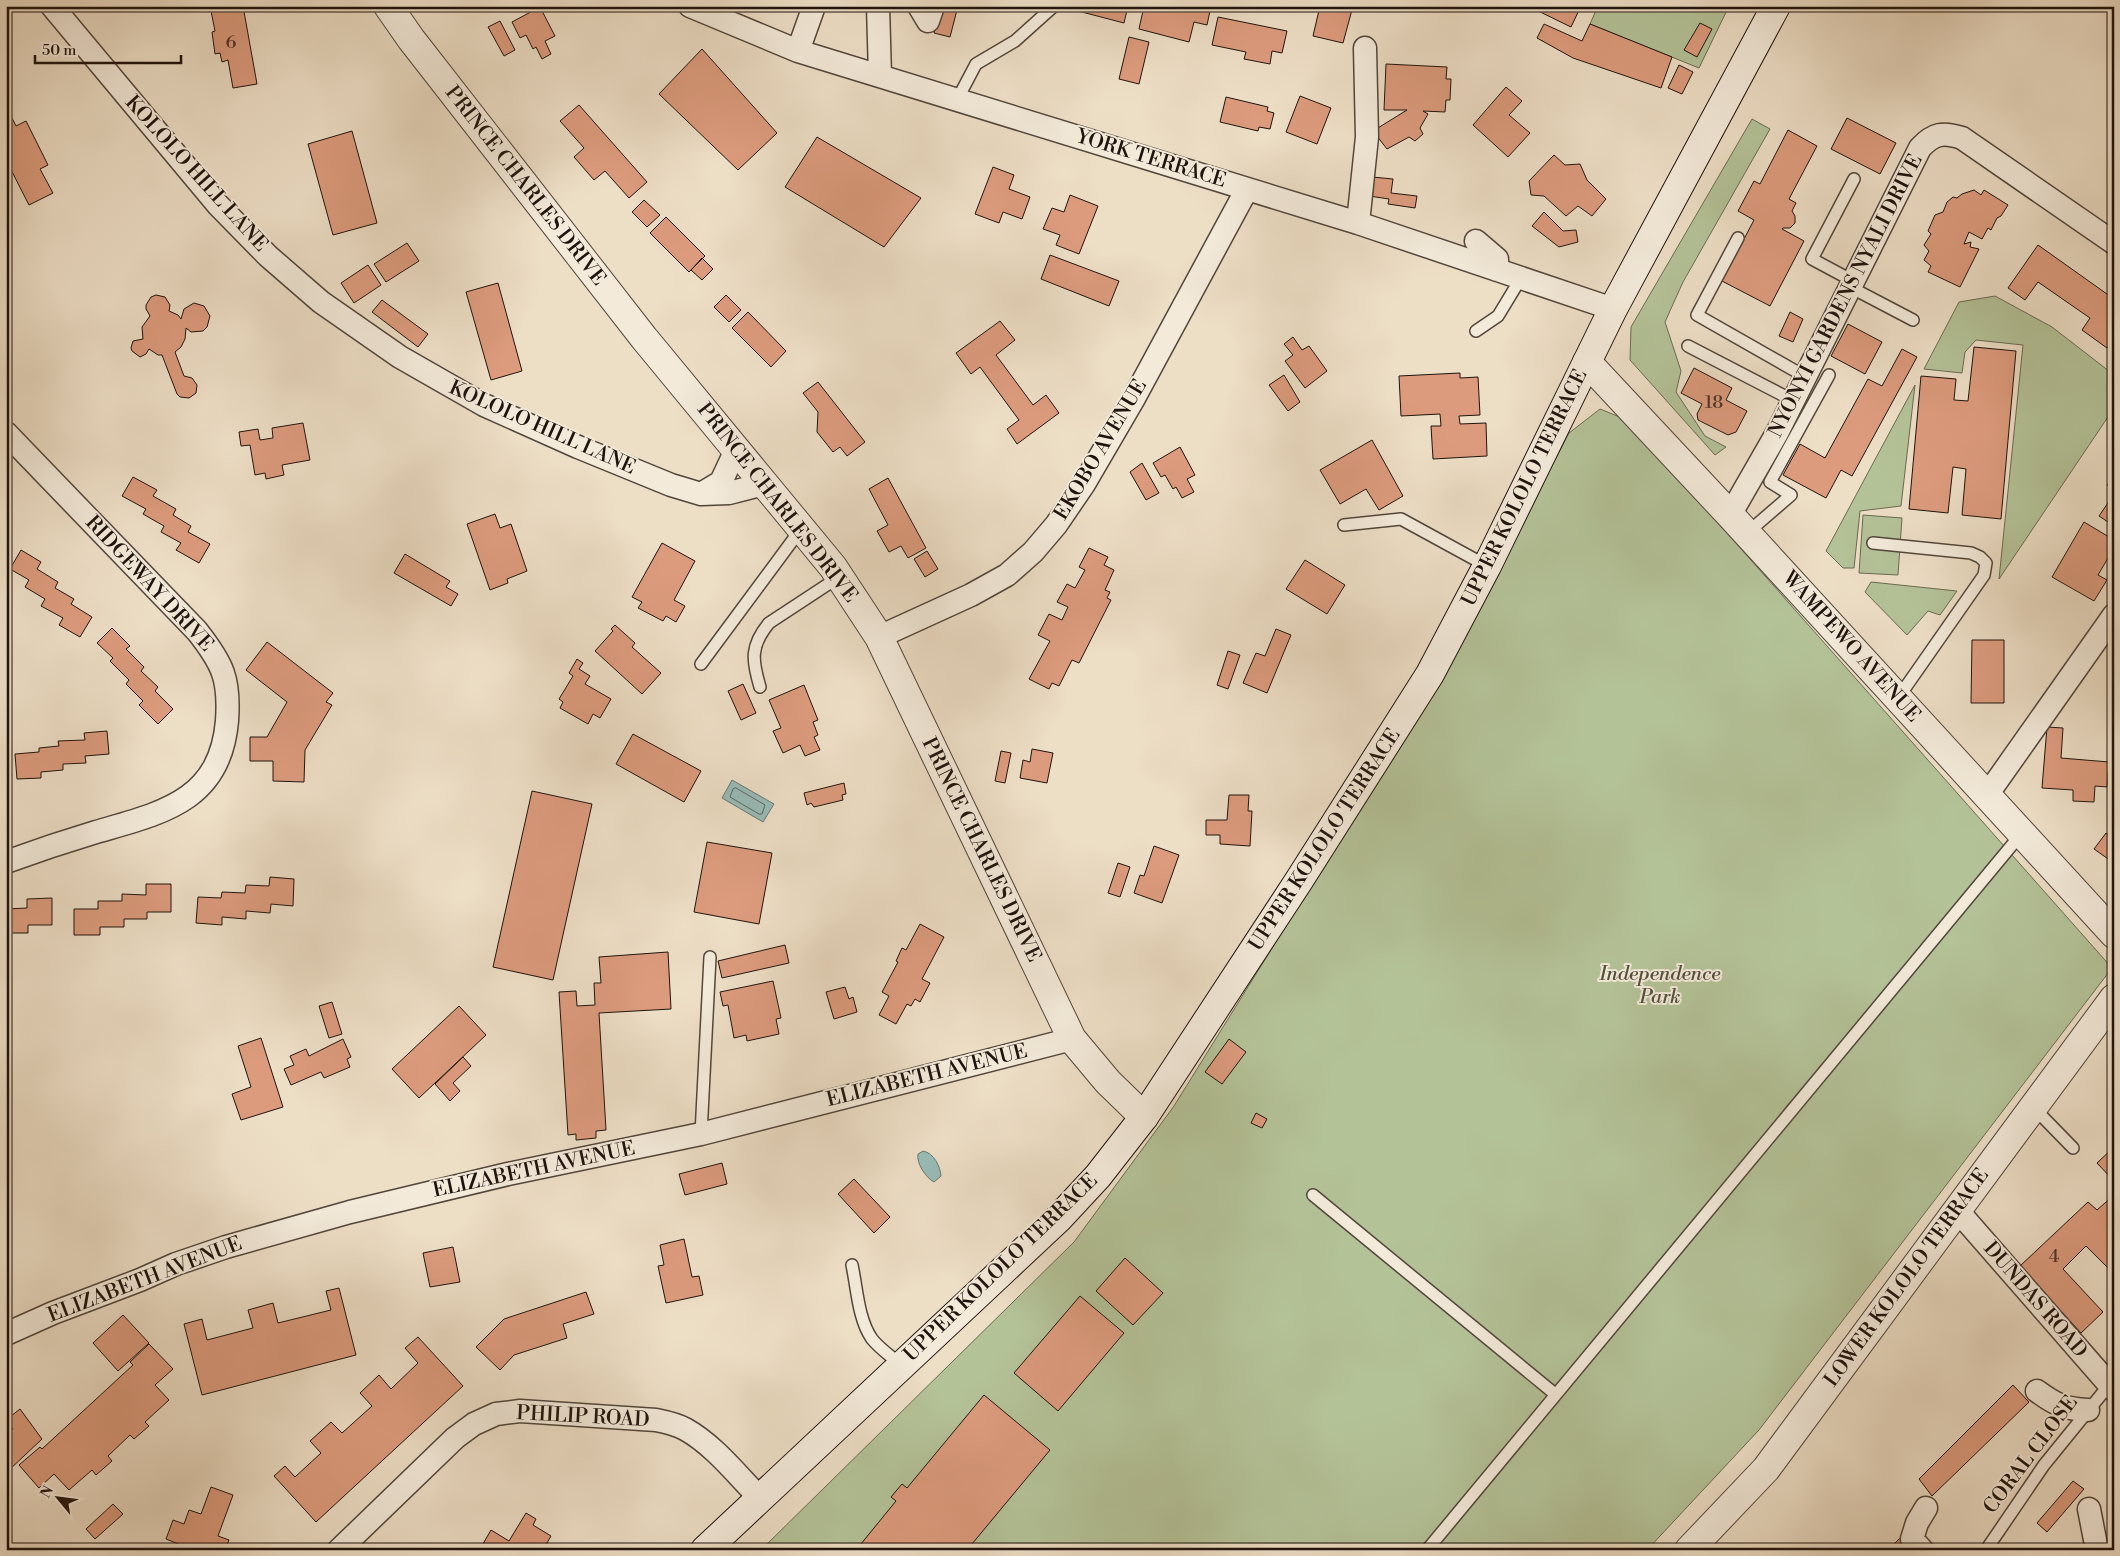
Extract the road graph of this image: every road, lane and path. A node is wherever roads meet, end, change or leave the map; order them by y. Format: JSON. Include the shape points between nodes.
{"nodes":[{"id":1,"x":52,"y":6,"type":"edge"},
{"id":2,"x":388,"y":6,"type":"edge"},
{"id":3,"x":690,"y":6,"type":"edge"},
{"id":4,"x":814,"y":6,"type":"edge"},
{"id":5,"x":878,"y":6,"type":"edge"},
{"id":6,"x":919,"y":6,"type":"edge"},
{"id":7,"x":934,"y":6,"type":"edge"},
{"id":8,"x":1054,"y":6,"type":"edge"},
{"id":9,"x":1776,"y":6,"type":"edge"},
{"id":10,"x":1365,"y":48,"type":"dead end"},
{"id":11,"x":798,"y":51,"type":"junction"},
{"id":12,"x":880,"y":76,"type":"junction"},
{"id":13,"x":957,"y":100,"type":"junction"},
{"id":14,"x":1854,"y":179,"type":"dead end"},
{"id":15,"x":1247,"y":189,"type":"junction"},
{"id":16,"x":1358,"y":223,"type":"junction"},
{"id":17,"x":1738,"y":238,"type":"dead end"},
{"id":18,"x":2113,"y":240,"type":"edge"},
{"id":19,"x":1476,"y":241,"type":"dead end"},
{"id":20,"x":1497,"y":270,"type":"junction"},
{"id":21,"x":1521,"y":278,"type":"junction"},
{"id":22,"x":1852,"y":284,"type":"junction"},
{"id":23,"x":1613,"y":309,"type":"junction"},
{"id":24,"x":1913,"y":320,"type":"dead end"},
{"id":25,"x":1476,"y":331,"type":"dead end"},
{"id":26,"x":1688,"y":346,"type":"dead end"},
{"id":27,"x":1587,"y":362,"type":"junction"},
{"id":28,"x":1828,"y":375,"type":"dead end"},
{"id":29,"x":1806,"y":377,"type":"junction"},
{"id":30,"x":1794,"y":401,"type":"junction"},
{"id":31,"x":6,"y":433,"type":"edge"},
{"id":32,"x":1785,"y":437,"type":"junction"},
{"id":33,"x":736,"y":450,"type":"junction"},
{"id":34,"x":764,"y":484,"type":"junction"},
{"id":35,"x":701,"y":494,"type":"junction"},
{"id":36,"x":1739,"y":524,"type":"junction"},
{"id":37,"x":1344,"y":525,"type":"dead end"},
{"id":38,"x":801,"y":528,"type":"junction"},
{"id":39,"x":1873,"y":543,"type":"dead end"},
{"id":40,"x":1487,"y":566,"type":"junction"},
{"id":41,"x":839,"y":576,"type":"junction"},
{"id":42,"x":2114,"y":614,"type":"edge"},
{"id":43,"x":878,"y":637,"type":"junction"},
{"id":44,"x":701,"y":664,"type":"dead end"},
{"id":45,"x":760,"y":687,"type":"dead end"},
{"id":46,"x":1898,"y":698,"type":"junction"},
{"id":47,"x":1987,"y":795,"type":"junction"},
{"id":48,"x":2022,"y":833,"type":"junction"},
{"id":49,"x":6,"y":862,"type":"edge"},
{"id":50,"x":2114,"y":934,"type":"edge"},
{"id":51,"x":710,"y":957,"type":"dead end"},
{"id":52,"x":2114,"y":998,"type":"edge"},
{"id":53,"x":1072,"y":1039,"type":"junction"},
{"id":54,"x":2033,"y":1107,"type":"junction"},
{"id":55,"x":1144,"y":1117,"type":"junction"},
{"id":56,"x":701,"y":1134,"type":"junction"},
{"id":57,"x":2073,"y":1148,"type":"dead end"},
{"id":58,"x":1313,"y":1195,"type":"dead end"},
{"id":59,"x":1957,"y":1210,"type":"junction"},
{"id":60,"x":852,"y":1265,"type":"dead end"},
{"id":61,"x":6,"y":1334,"type":"edge"},
{"id":62,"x":901,"y":1366,"type":"junction"},
{"id":63,"x":2112,"y":1387,"type":"edge"},
{"id":64,"x":2037,"y":1391,"type":"dead end"},
{"id":65,"x":1555,"y":1394,"type":"junction"},
{"id":66,"x":2088,"y":1410,"type":"junction"},
{"id":67,"x":760,"y":1498,"type":"junction"},
{"id":68,"x":1926,"y":1508,"type":"dead end"},
{"id":69,"x":2089,"y":1509,"type":"dead end"},
{"id":70,"x":339,"y":1550,"type":"edge"},
{"id":71,"x":705,"y":1550,"type":"edge"},
{"id":72,"x":1427,"y":1550,"type":"edge"},
{"id":73,"x":1689,"y":1550,"type":"edge"},
{"id":74,"x":1922,"y":1550,"type":"edge"},
{"id":75,"x":1986,"y":1550,"type":"edge"},
{"id":76,"x":2097,"y":1550,"type":"edge"}],
"edges":[{"from":1,"to":35,"type":"street","name":"KOLOLO HILL LANE","via":[[218,205],[268,256],[321,302],[400,357],[484,405],[586,451]]},
{"from":2,"to":33,"type":"street","name":"PRINCE CHARLES DRIVE","via":[[644,338]]},
{"from":3,"to":11,"type":"street","name":"YORK TERRACE"},
{"from":4,"to":11,"type":"street"},
{"from":5,"to":12,"type":"street"},
{"from":6,"to":7,"type":"street","via":[[928,21]]},
{"from":8,"to":13,"type":"lane","via":[[1015,41],[976,64]]},
{"from":9,"to":23,"type":"street","name":"UPPER KOLOLO TERRACE"},
{"from":10,"to":16,"type":"street","via":[[1366,137]]},
{"from":11,"to":12,"type":"street","name":"YORK TERRACE"},
{"from":12,"to":13,"type":"street","name":"YORK TERRACE"},
{"from":13,"to":15,"type":"street","name":"YORK TERRACE"},
{"from":14,"to":22,"type":"lane","via":[[1812,259]]},
{"from":15,"to":16,"type":"street","name":"YORK TERRACE"},
{"from":15,"to":43,"type":"street","name":"EKOBO AVENUE","via":[[1133,400],[1056,525],[1007,575]]},
{"from":16,"to":20,"type":"street","name":"YORK TERRACE"},
{"from":17,"to":29,"type":"lane","via":[[1697,315]]},
{"from":18,"to":22,"type":"street","name":"NYONYI GARDENS NYALI DRIVE","via":[[1974,145],[1948,134],[1929,139],[1920,148]]},
{"from":19,"to":20,"type":"street","via":[[1497,258]]},
{"from":20,"to":21,"type":"street","name":"YORK TERRACE"},
{"from":21,"to":23,"type":"street","name":"YORK TERRACE"},
{"from":21,"to":25,"type":"lane","via":[[1498,316]]},
{"from":22,"to":24,"type":"lane"},
{"from":22,"to":29,"type":"street","name":"NYONYI GARDENS NYALI DRIVE"},
{"from":23,"to":27,"type":"street","name":"UPPER KOLOLO TERRACE"},
{"from":26,"to":30,"type":"lane"},
{"from":27,"to":36,"type":"street","name":"WAMPEWO AVENUE"},
{"from":27,"to":40,"type":"street","name":"UPPER KOLOLO TERRACE"},
{"from":28,"to":32,"type":"lane"},
{"from":29,"to":30,"type":"street","name":"NYONYI GARDENS NYALI DRIVE"},
{"from":30,"to":32,"type":"street","name":"NYONYI GARDENS NYALI DRIVE"},
{"from":31,"to":49,"type":"street","name":"RIDGEWAY DRIVE","via":[[197,631],[222,665],[228,705],[224,738],[212,771],[199,788],[179,804]]},
{"from":32,"to":36,"type":"street","name":"NYONYI GARDENS NYALI DRIVE"},
{"from":32,"to":36,"type":"lane","via":[[1770,482],[1791,496]]},
{"from":33,"to":34,"type":"street","name":"PRINCE CHARLES DRIVE"},
{"from":33,"to":35,"type":"street","via":[[721,482]]},
{"from":34,"to":35,"type":"street","name":"KOLOLO HILL LANE","via":[[729,493]]},
{"from":34,"to":38,"type":"street","name":"PRINCE CHARLES DRIVE"},
{"from":36,"to":46,"type":"street","name":"WAMPEWO AVENUE"},
{"from":37,"to":40,"type":"lane","via":[[1401,519]]},
{"from":38,"to":41,"type":"street","name":"PRINCE CHARLES DRIVE"},
{"from":38,"to":44,"type":"lane"},
{"from":39,"to":46,"type":"lane","via":[[1971,553],[1986,563],[1984,575]]},
{"from":40,"to":55,"type":"street","name":"UPPER KOLOLO TERRACE","via":[[1403,719]]},
{"from":41,"to":43,"type":"street","name":"PRINCE CHARLES DRIVE"},
{"from":41,"to":45,"type":"lane","via":[[769,623],[761,633],[753,661]]},
{"from":42,"to":47,"type":"street"},
{"from":43,"to":53,"type":"street","name":"PRINCE CHARLES DRIVE"},
{"from":46,"to":47,"type":"street","name":"WAMPEWO AVENUE"},
{"from":47,"to":48,"type":"street","name":"WAMPEWO AVENUE"},
{"from":48,"to":50,"type":"street","name":"WAMPEWO AVENUE"},
{"from":48,"to":65,"type":"lane"},
{"from":51,"to":56,"type":"lane"},
{"from":52,"to":54,"type":"street","name":"LOWER KOLOLO TERRACE"},
{"from":53,"to":55,"type":"street","name":"PRINCE CHARLES DRIVE","via":[[1108,1082]]},
{"from":53,"to":56,"type":"street","name":"ELIZABETH AVENUE"},
{"from":54,"to":57,"type":"lane"},
{"from":54,"to":59,"type":"street","name":"LOWER KOLOLO TERRACE"},
{"from":55,"to":62,"type":"street","name":"UPPER KOLOLO TERRACE","via":[[1098,1176],[1059,1218]]},
{"from":56,"to":61,"type":"street","name":"ELIZABETH AVENUE","via":[[480,1181],[350,1212],[226,1247],[176,1264]]},
{"from":58,"to":65,"type":"lane"},
{"from":59,"to":63,"type":"street","name":"DUNDAS ROAD"},
{"from":59,"to":73,"type":"street","name":"LOWER KOLOLO TERRACE","via":[[1766,1469]]},
{"from":60,"to":62,"type":"lane","via":[[867,1330],[873,1340]]},
{"from":62,"to":67,"type":"street","name":"UPPER KOLOLO TERRACE"},
{"from":63,"to":66,"type":"lane","name":"CORAL CLOSE"},
{"from":64,"to":66,"type":"street","via":[[2055,1404],[2072,1410]]},
{"from":65,"to":72,"type":"lane"},
{"from":66,"to":75,"type":"lane","name":"CORAL CLOSE","via":[[2044,1465]]},
{"from":67,"to":70,"type":"street","name":"PHILIP ROAD","via":[[706,1444],[684,1428],[656,1420],[520,1411],[496,1414],[455,1438]]},
{"from":67,"to":71,"type":"street","name":"UPPER KOLOLO TERRACE"},
{"from":68,"to":74,"type":"street","via":[[1912,1539]]},
{"from":69,"to":76,"type":"street"}]}
